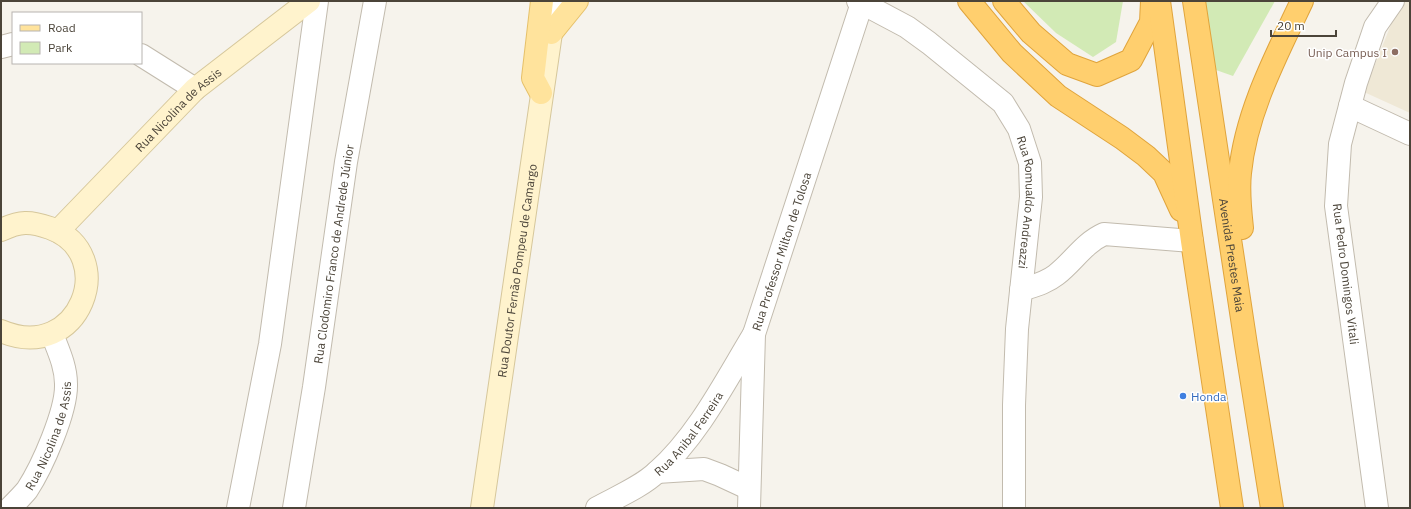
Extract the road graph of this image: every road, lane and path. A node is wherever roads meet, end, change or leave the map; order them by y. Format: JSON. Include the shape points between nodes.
{"nodes":[{"id":1,"x":309,"y":1,"type":"edge"},
{"id":2,"x":317,"y":1,"type":"edge"},
{"id":3,"x":375,"y":1,"type":"edge"},
{"id":4,"x":542,"y":1,"type":"edge"},
{"id":5,"x":968,"y":1,"type":"edge"},
{"id":6,"x":1004,"y":1,"type":"edge"},
{"id":7,"x":1152,"y":1,"type":"edge"},
{"id":8,"x":1159,"y":1,"type":"edge"},
{"id":9,"x":1194,"y":1,"type":"edge"},
{"id":10,"x":1302,"y":1,"type":"edge"},
{"id":11,"x":1392,"y":1,"type":"edge"},
{"id":12,"x":571,"y":2,"type":"edge"},
{"id":13,"x":860,"y":2,"type":"edge"},
{"id":14,"x":550,"y":33,"type":"joint"},
{"id":15,"x":12,"y":44,"type":"edge"},
{"id":16,"x":1,"y":47,"type":"edge"},
{"id":17,"x":142,"y":56,"type":"edge"},
{"id":18,"x":195,"y":89,"type":"junction"},
{"id":19,"x":541,"y":93,"type":"junction"},
{"id":20,"x":1350,"y":106,"type":"junction"},
{"id":21,"x":1410,"y":134,"type":"edge"},
{"id":22,"x":1,"y":230,"type":"edge"},
{"id":23,"x":58,"y":231,"type":"junction"},
{"id":24,"x":1192,"y":239,"type":"junction"},
{"id":25,"x":1021,"y":290,"type":"junction"},
{"id":26,"x":1,"y":331,"type":"edge"},
{"id":27,"x":52,"y":334,"type":"junction"},
{"id":28,"x":754,"y":334,"type":"junction"},
{"id":29,"x":1246,"y":345,"type":"junction"},
{"id":30,"x":657,"y":472,"type":"junction"},
{"id":31,"x":749,"y":498,"type":"edge"},
{"id":32,"x":10,"y":508,"type":"edge"},
{"id":33,"x":238,"y":508,"type":"edge"},
{"id":34,"x":294,"y":508,"type":"edge"},
{"id":35,"x":482,"y":508,"type":"edge"},
{"id":36,"x":597,"y":508,"type":"edge"},
{"id":37,"x":1014,"y":508,"type":"edge"},
{"id":38,"x":1232,"y":508,"type":"edge"},
{"id":39,"x":1272,"y":508,"type":"edge"},
{"id":40,"x":1377,"y":508,"type":"edge"}],
"edges":[{"from":1,"to":18,"type":"street","name":"Rua Nicolina de Assis"},
{"from":2,"to":33,"type":"street","via":[[270,344]]},
{"from":3,"to":34,"type":"street","name":"Rua Clodomiro Franco de Andrede Júnior","via":[[346,162]]},
{"from":4,"to":19,"type":"main road","via":[[533,78]]},
{"from":5,"to":24,"type":"highway","via":[[1012,53],[1058,96],[1122,138],[1164,173]]},
{"from":6,"to":7,"type":"highway","via":[[1031,33],[1067,64],[1097,75],[1131,60],[1151,22]]},
{"from":8,"to":24,"type":"highway"},
{"from":9,"to":29,"type":"highway","name":"Avenida Prestes Maia"},
{"from":10,"to":29,"type":"highway","via":[[1260,93],[1246,136],[1240,174],[1240,203],[1247,279]]},
{"from":11,"to":20,"type":"street","name":"Rua Pedro Domingos Vitali","via":[[1375,27]]},
{"from":12,"to":14,"type":"main road"},
{"from":13,"to":25,"type":"street","name":"Rua Romualdo Andreazzi","via":[[907,27],[954,62],[1003,103],[1019,129],[1030,163],[1031,197]]},
{"from":13,"to":28,"type":"street","name":"Rua Professor Milton de Tolosa"},
{"from":14,"to":19,"type":"street","name":"Rua Doutor Fernão Pompeu de Camargo"},
{"from":15,"to":16,"type":"street"},
{"from":17,"to":18,"type":"street"},
{"from":18,"to":23,"type":"street","name":"Rua Nicolina de Assis"},
{"from":19,"to":35,"type":"street","name":"Rua Doutor Fernão Pompeu de Camargo"},
{"from":20,"to":21,"type":"street"},
{"from":20,"to":40,"type":"street","name":"Rua Pedro Domingos Vitali","via":[[1340,144],[1336,206]]},
{"from":22,"to":23,"type":"street","via":[[15,224],[35,222]]},
{"from":23,"to":27,"type":"street","via":[[69,238],[81,253],[87,271],[86,290],[80,308],[68,323]]},
{"from":24,"to":25,"type":"street","via":[[1104,234],[1094,239],[1056,275]]},
{"from":24,"to":38,"type":"highway"},
{"from":25,"to":37,"type":"street","name":"Rua Romualdo Andreazzi","via":[[1014,405]]},
{"from":26,"to":27,"type":"street","via":[[14,337],[34,338]]},
{"from":27,"to":32,"type":"street","name":"Rua Nicolina de Assis","via":[[64,365],[66,385],[59,418],[45,455],[26,491]]},
{"from":28,"to":30,"type":"street","name":"Rua Anibal Ferreira","via":[[717,396],[688,437]]},
{"from":28,"to":31,"type":"street","name":"Rua Professor Milton de Tolosa"},
{"from":29,"to":39,"type":"highway","name":"Avenida Prestes Maia"},
{"from":30,"to":31,"type":"street","via":[[704,469],[720,474]]},
{"from":30,"to":36,"type":"street","name":"Rua Anibal Ferreira"}]}
